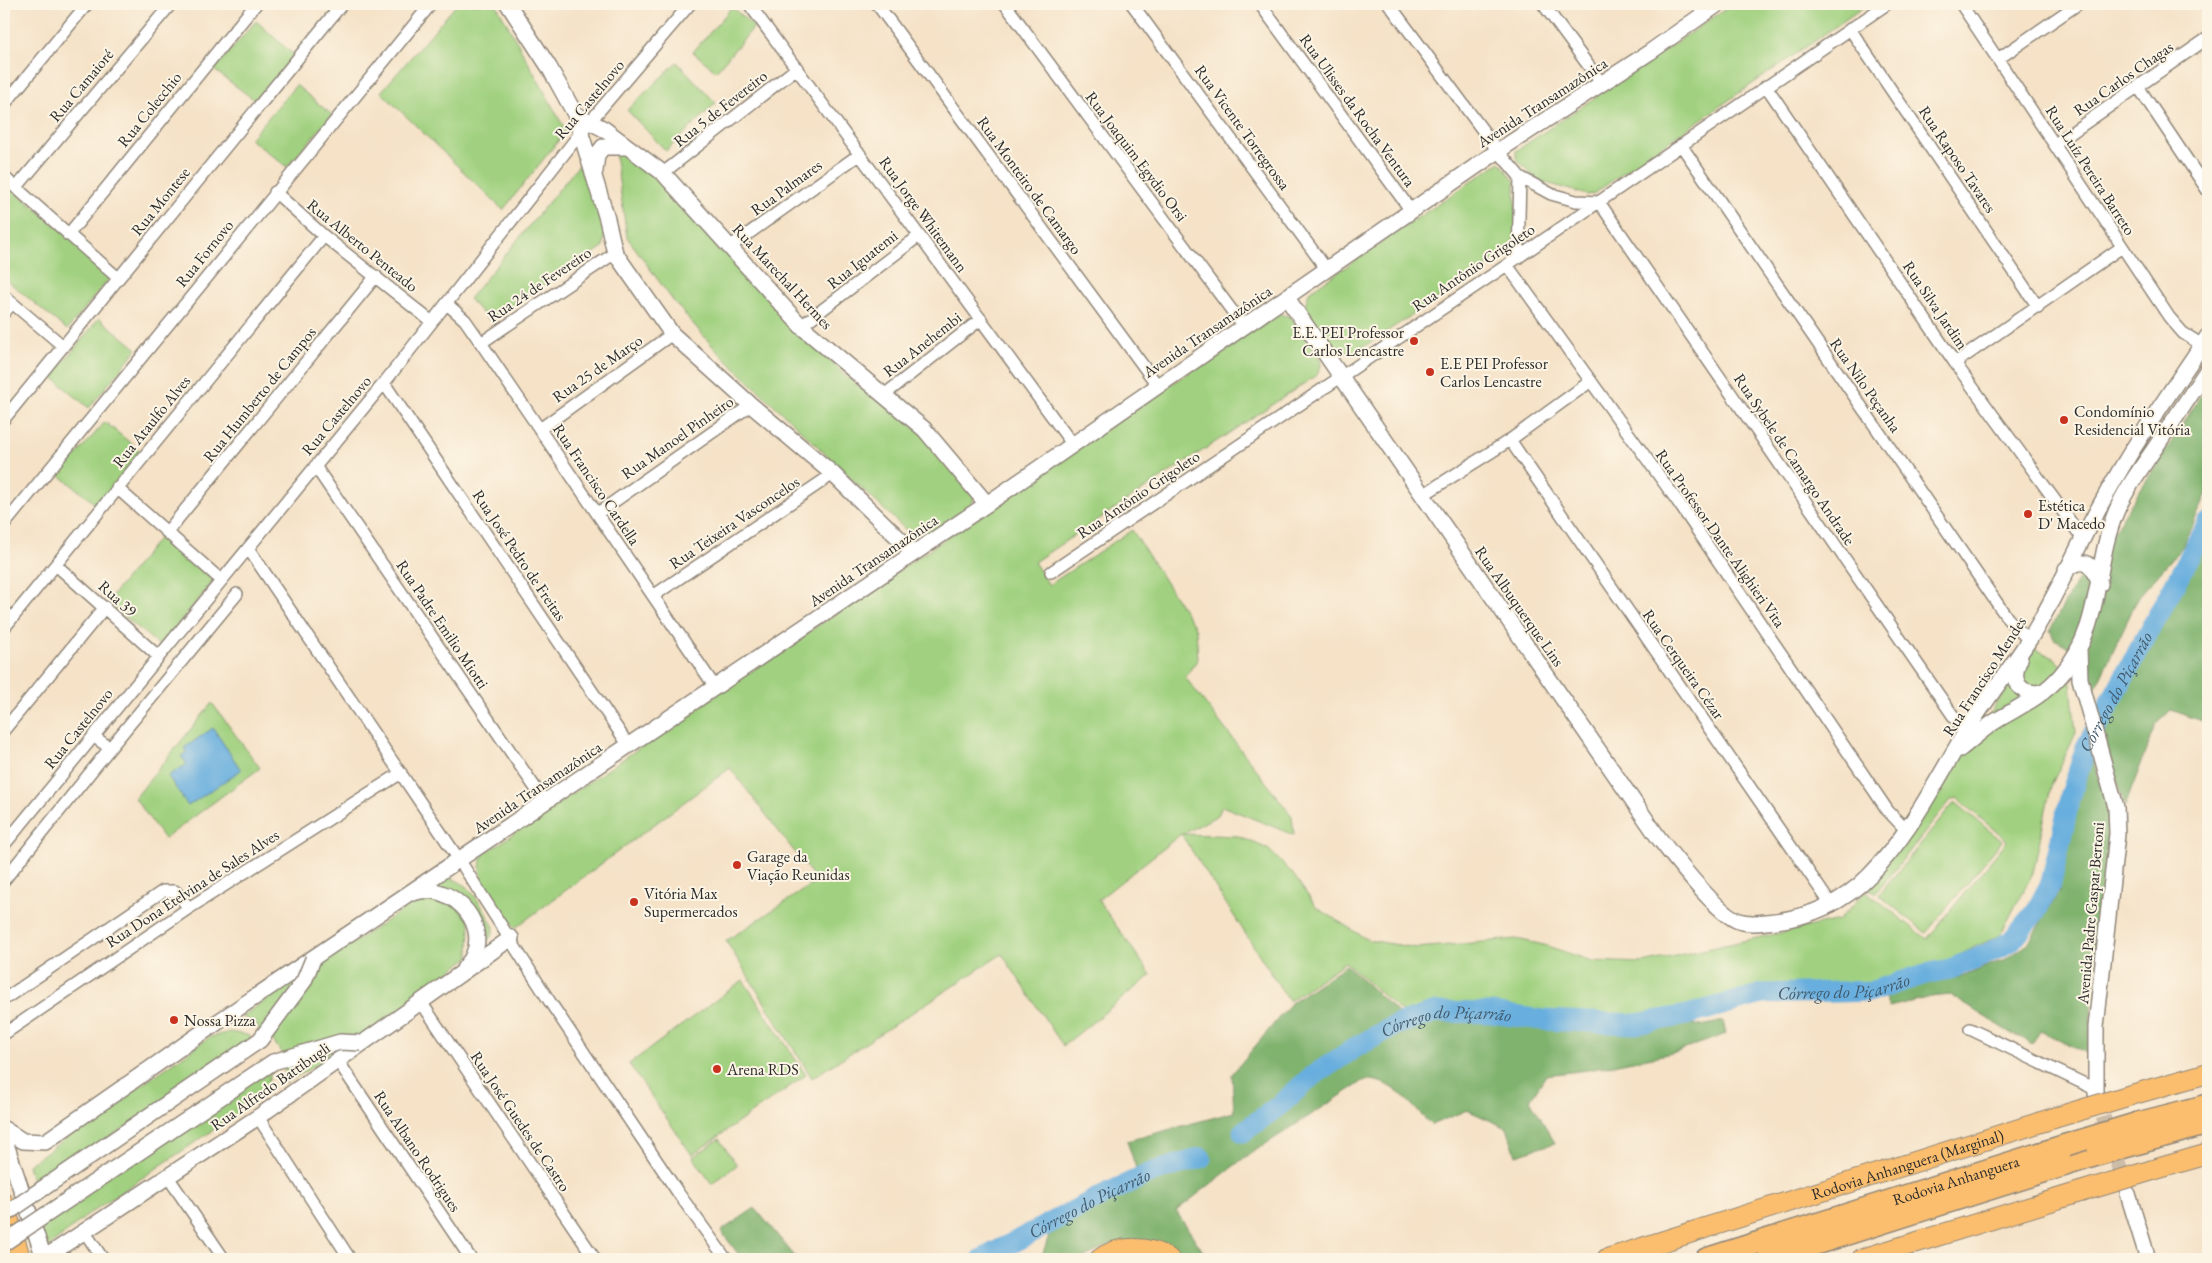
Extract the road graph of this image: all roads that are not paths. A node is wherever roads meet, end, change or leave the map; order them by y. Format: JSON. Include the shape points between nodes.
{"nodes":[{"id":1,"x":86,"y":4,"type":"edge"},
{"id":2,"x":171,"y":4,"type":"edge"},
{"id":3,"x":256,"y":4,"type":"edge"},
{"id":4,"x":342,"y":4,"type":"edge"},
{"id":5,"x":432,"y":4,"type":"edge"},
{"id":6,"x":690,"y":4,"type":"edge"},
{"id":7,"x":749,"y":4,"type":"edge"},
{"id":8,"x":876,"y":4,"type":"edge"},
{"id":9,"x":1004,"y":4,"type":"edge"},
{"id":10,"x":1132,"y":4,"type":"edge"},
{"id":11,"x":1260,"y":4,"type":"edge"},
{"id":12,"x":1389,"y":4,"type":"edge"},
{"id":13,"x":1718,"y":4,"type":"edge"},
{"id":14,"x":1887,"y":4,"type":"edge"},
{"id":15,"x":1961,"y":4,"type":"edge"},
{"id":16,"x":2078,"y":4,"type":"edge"},
{"id":17,"x":512,"y":5,"type":"edge"},
{"id":18,"x":1549,"y":6,"type":"edge"},
{"id":19,"x":1850,"y":29,"type":"junction"},
{"id":20,"x":2208,"y":38,"type":"edge"},
{"id":21,"x":1998,"y":59,"type":"junction"},
{"id":22,"x":797,"y":68,"type":"junction"},
{"id":23,"x":1602,"y":84,"type":"junction"},
{"id":24,"x":1766,"y":86,"type":"junction"},
{"id":25,"x":2139,"y":88,"type":"junction"},
{"id":26,"x":4,"y":105,"type":"edge"},
{"id":27,"x":586,"y":126,"type":"junction"},
{"id":28,"x":2055,"y":144,"type":"junction"},
{"id":29,"x":1681,"y":145,"type":"junction"},
{"id":30,"x":626,"y":147,"type":"junction"},
{"id":31,"x":1498,"y":151,"type":"junction"},
{"id":32,"x":860,"y":154,"type":"junction"},
{"id":33,"x":663,"y":173,"type":"junction"},
{"id":34,"x":594,"y":176,"type":"junction"},
{"id":35,"x":4,"y":177,"type":"edge"},
{"id":36,"x":1520,"y":177,"type":"junction"},
{"id":37,"x":16,"y":188,"type":"junction"},
{"id":38,"x":2208,"y":191,"type":"edge"},
{"id":39,"x":275,"y":192,"type":"junction"},
{"id":40,"x":1599,"y":202,"type":"junction"},
{"id":41,"x":1412,"y":212,"type":"junction"},
{"id":42,"x":68,"y":235,"type":"junction"},
{"id":43,"x":324,"y":236,"type":"junction"},
{"id":44,"x":919,"y":236,"type":"junction"},
{"id":45,"x":731,"y":246,"type":"junction"},
{"id":46,"x":2122,"y":247,"type":"junction"},
{"id":47,"x":615,"y":253,"type":"junction"},
{"id":48,"x":1518,"y":258,"type":"junction"},
{"id":49,"x":1507,"y":265,"type":"junction"},
{"id":50,"x":1327,"y":270,"type":"junction"},
{"id":51,"x":376,"y":276,"type":"junction"},
{"id":52,"x":118,"y":278,"type":"junction"},
{"id":53,"x":1288,"y":298,"type":"junction"},
{"id":54,"x":8,"y":299,"type":"edge"},
{"id":55,"x":447,"y":304,"type":"junction"},
{"id":56,"x":2038,"y":307,"type":"junction"},
{"id":57,"x":4,"y":313,"type":"edge"},
{"id":58,"x":981,"y":319,"type":"junction"},
{"id":59,"x":432,"y":322,"type":"junction"},
{"id":60,"x":801,"y":326,"type":"junction"},
{"id":61,"x":1244,"y":328,"type":"junction"},
{"id":62,"x":672,"y":334,"type":"junction"},
{"id":63,"x":2205,"y":341,"type":"edge"},
{"id":64,"x":481,"y":343,"type":"junction"},
{"id":65,"x":63,"y":346,"type":"junction"},
{"id":66,"x":1955,"y":363,"type":"junction"},
{"id":67,"x":2207,"y":373,"type":"edge"},
{"id":68,"x":1341,"y":378,"type":"junction"},
{"id":69,"x":1592,"y":381,"type":"junction"},
{"id":70,"x":384,"y":383,"type":"junction"},
{"id":71,"x":1158,"y":386,"type":"junction"},
{"id":72,"x":884,"y":395,"type":"junction"},
{"id":73,"x":751,"y":405,"type":"junction"},
{"id":74,"x":4,"y":419,"type":"edge"},
{"id":75,"x":2153,"y":420,"type":"junction"},
{"id":76,"x":540,"y":428,"type":"junction"},
{"id":77,"x":2168,"y":430,"type":"junction"},
{"id":78,"x":1510,"y":440,"type":"junction"},
{"id":79,"x":1073,"y":445,"type":"junction"},
{"id":80,"x":314,"y":466,"type":"junction"},
{"id":81,"x":833,"y":474,"type":"junction"},
{"id":82,"x":117,"y":488,"type":"junction"},
{"id":83,"x":1423,"y":495,"type":"junction"},
{"id":84,"x":987,"y":504,"type":"junction"},
{"id":85,"x":598,"y":513,"type":"junction"},
{"id":86,"x":4,"y":525,"type":"edge"},
{"id":87,"x":167,"y":532,"type":"junction"},
{"id":88,"x":2082,"y":539,"type":"junction"},
{"id":89,"x":248,"y":548,"type":"junction"},
{"id":90,"x":914,"y":553,"type":"junction"},
{"id":91,"x":56,"y":564,"type":"junction"},
{"id":92,"x":2066,"y":569,"type":"junction"},
{"id":93,"x":1051,"y":572,"type":"dead end"},
{"id":94,"x":221,"y":580,"type":"junction"},
{"id":95,"x":2100,"y":584,"type":"junction"},
{"id":96,"x":236,"y":594,"type":"dead end"},
{"id":97,"x":653,"y":596,"type":"junction"},
{"id":98,"x":104,"y":608,"type":"junction"},
{"id":99,"x":4,"y":628,"type":"edge"},
{"id":100,"x":2029,"y":640,"type":"junction"},
{"id":101,"x":2079,"y":648,"type":"junction"},
{"id":102,"x":158,"y":656,"type":"junction"},
{"id":103,"x":2060,"y":676,"type":"junction"},
{"id":104,"x":2080,"y":679,"type":"junction"},
{"id":105,"x":715,"y":687,"type":"junction"},
{"id":106,"x":2043,"y":692,"type":"junction"},
{"id":107,"x":4,"y":730,"type":"edge"},
{"id":108,"x":1965,"y":733,"type":"junction"},
{"id":109,"x":93,"y":736,"type":"junction"},
{"id":110,"x":628,"y":746,"type":"junction"},
{"id":111,"x":110,"y":748,"type":"junction"},
{"id":112,"x":1955,"y":753,"type":"junction"},
{"id":113,"x":401,"y":773,"type":"junction"},
{"id":114,"x":545,"y":802,"type":"junction"},
{"id":115,"x":1906,"y":830,"type":"junction"},
{"id":116,"x":4,"y":845,"type":"edge"},
{"id":117,"x":460,"y":860,"type":"junction"},
{"id":118,"x":4,"y":880,"type":"edge"},
{"id":119,"x":406,"y":895,"type":"junction"},
{"id":120,"x":1832,"y":906,"type":"junction"},
{"id":121,"x":189,"y":908,"type":"junction"},
{"id":122,"x":511,"y":938,"type":"junction"},
{"id":123,"x":313,"y":959,"type":"junction"},
{"id":124,"x":452,"y":980,"type":"junction"},
{"id":125,"x":6,"y":998,"type":"dead end"},
{"id":126,"x":421,"y":1002,"type":"junction"},
{"id":127,"x":1970,"y":1028,"type":"dead end"},
{"id":128,"x":4,"y":1034,"type":"edge"},
{"id":129,"x":361,"y":1043,"type":"junction"},
{"id":130,"x":338,"y":1061,"type":"junction"},
{"id":131,"x":2208,"y":1073,"type":"edge"},
{"id":132,"x":2095,"y":1091,"type":"joint"},
{"id":133,"x":2208,"y":1105,"type":"edge"},
{"id":134,"x":258,"y":1117,"type":"junction"},
{"id":135,"x":2208,"y":1124,"type":"edge"},
{"id":136,"x":4,"y":1128,"type":"edge"},
{"id":137,"x":2141,"y":1133,"type":"junction"},
{"id":138,"x":4,"y":1138,"type":"edge"},
{"id":139,"x":2208,"y":1154,"type":"edge"},
{"id":140,"x":168,"y":1177,"type":"junction"},
{"id":141,"x":2128,"y":1194,"type":"tunnel mouth"},
{"id":142,"x":4,"y":1203,"type":"edge"},
{"id":143,"x":4,"y":1215,"type":"edge"},
{"id":144,"x":84,"y":1231,"type":"junction"},
{"id":145,"x":4,"y":1243,"type":"edge"},
{"id":146,"x":44,"y":1258,"type":"edge"},
{"id":147,"x":21,"y":1259,"type":"edge"},
{"id":148,"x":103,"y":1259,"type":"edge"},
{"id":149,"x":224,"y":1259,"type":"edge"},
{"id":150,"x":350,"y":1259,"type":"edge"},
{"id":151,"x":471,"y":1259,"type":"edge"},
{"id":152,"x":595,"y":1259,"type":"edge"},
{"id":153,"x":726,"y":1259,"type":"edge"},
{"id":154,"x":1100,"y":1259,"type":"edge"},
{"id":155,"x":1169,"y":1259,"type":"edge"},
{"id":156,"x":1607,"y":1259,"type":"edge"},
{"id":157,"x":1706,"y":1259,"type":"edge"},
{"id":158,"x":1768,"y":1259,"type":"edge"},
{"id":159,"x":1862,"y":1259,"type":"edge"},
{"id":160,"x":2148,"y":1259,"type":"edge"}],
"edges":[{"from":1,"to":26,"type":"street"},
{"from":2,"to":37,"type":"street","name":"Rua Camaioré"},
{"from":3,"to":42,"type":"street","name":"Rua Colecchio"},
{"from":4,"to":52,"type":"street","name":"Rua Montese"},
{"from":5,"to":39,"type":"street","name":"Rua Fornovo"},
{"from":6,"to":27,"type":"street","name":"Rua Castelnovo"},
{"from":7,"to":22,"type":"street","name":"Rua Jorge Whitemann"},
{"from":8,"to":71,"type":"street","name":"Rua Monteiro de Camargo"},
{"from":9,"to":61,"type":"street","name":"Rua Joaquim Egydio Orsi"},
{"from":10,"to":50,"type":"street","name":"Rua Vicente Torregrossa"},
{"from":11,"to":41,"type":"street","name":"Rua Ulisses da Rocha Ventura"},
{"from":12,"to":31,"type":"street"},
{"from":13,"to":23,"type":"street","name":"Avenida Transamazônica"},
{"from":14,"to":19,"type":"street","name":"Rua Antônio Grigoleto"},
{"from":15,"to":21,"type":"street","name":"Rua Luíz Pereira Barreto"},
{"from":16,"to":21,"type":"street"},
{"from":17,"to":27,"type":"street","name":"Rua Marechal Hermes","via":[[575,114]]},
{"from":18,"to":23,"type":"street"},
{"from":19,"to":24,"type":"street","name":"Rua Antônio Grigoleto"},
{"from":19,"to":56,"type":"street","name":"Rua Raposo Tavares"},
{"from":20,"to":25,"type":"street","name":"Rua Carlos Chagas"},
{"from":21,"to":28,"type":"street","name":"Rua Luíz Pereira Barreto"},
{"from":22,"to":32,"type":"street","name":"Rua Jorge Whitemann"},
{"from":22,"to":33,"type":"street","name":"Rua 5 de Fevereiro"},
{"from":23,"to":31,"type":"street","name":"Avenida Transamazônica"},
{"from":24,"to":29,"type":"street","name":"Rua Antônio Grigoleto"},
{"from":24,"to":66,"type":"street","name":"Rua Silva Jardim"},
{"from":25,"to":28,"type":"street","name":"Rua Carlos Chagas"},
{"from":25,"to":38,"type":"street"},
{"from":27,"to":30,"type":"street","name":"Rua Marechal Hermes"},
{"from":27,"to":34,"type":"street"},
{"from":27,"to":55,"type":"street","name":"Rua Castelnovo"},
{"from":28,"to":46,"type":"street","name":"Rua Luíz Pereira Barreto"},
{"from":29,"to":40,"type":"street","name":"Rua Antônio Grigoleto"},
{"from":29,"to":100,"type":"street","name":"Rua Nilo Peçanha","via":[[2008,620]]},
{"from":30,"to":33,"type":"street","name":"Rua Marechal Hermes"},
{"from":30,"to":34,"type":"street","via":[[603,148],[597,155]]},
{"from":31,"to":36,"type":"street"},
{"from":31,"to":41,"type":"street","name":"Avenida Transamazônica"},
{"from":32,"to":44,"type":"street","name":"Rua Jorge Whitemann"},
{"from":32,"to":45,"type":"street","name":"Rua Palmares"},
{"from":33,"to":45,"type":"street","name":"Rua Marechal Hermes"},
{"from":34,"to":47,"type":"street"},
{"from":35,"to":37,"type":"street"},
{"from":36,"to":40,"type":"street","via":[[1551,194],[1576,201]]},
{"from":36,"to":48,"type":"street"},
{"from":37,"to":42,"type":"street"},
{"from":39,"to":43,"type":"street","name":"Rua Alberto Penteado"},
{"from":39,"to":86,"type":"street","name":"Rua Fornovo"},
{"from":40,"to":48,"type":"street","name":"Rua Antônio Grigoleto"},
{"from":40,"to":108,"type":"street","name":"Rua Sybele de Camargo Andrade"},
{"from":41,"to":50,"type":"street","name":"Avenida Transamazônica"},
{"from":42,"to":52,"type":"street"},
{"from":43,"to":51,"type":"street","name":"Rua Alberto Penteado"},
{"from":43,"to":82,"type":"street","name":"Rua Ataulfo Alves"},
{"from":44,"to":58,"type":"street","name":"Rua Jorge Whitemann"},
{"from":44,"to":60,"type":"street","name":"Rua Iguatemi"},
{"from":45,"to":60,"type":"street","name":"Rua Marechal Hermes"},
{"from":46,"to":56,"type":"street"},
{"from":46,"to":63,"type":"street","name":"Rua Luíz Pereira Barreto","via":[[2169,318],[2183,332]]},
{"from":47,"to":62,"type":"street"},
{"from":47,"to":64,"type":"street","name":"Rua 24 de Fevereiro"},
{"from":48,"to":49,"type":"street","name":"Rua Antônio Grigoleto"},
{"from":49,"to":68,"type":"street","name":"Rua Antônio Grigoleto"},
{"from":49,"to":69,"type":"street","name":"Rua Professor Dante Alighieri Vita"},
{"from":50,"to":53,"type":"street","name":"Avenida Transamazônica"},
{"from":51,"to":59,"type":"street","name":"Rua Alberto Penteado"},
{"from":51,"to":87,"type":"street","name":"Rua Humberto de Campos"},
{"from":52,"to":65,"type":"street","name":"Rua Montese"},
{"from":53,"to":61,"type":"street","name":"Avenida Transamazônica"},
{"from":53,"to":68,"type":"street","name":"Rua Albuquerque Lins"},
{"from":54,"to":57,"type":"street"},
{"from":54,"to":65,"type":"street"},
{"from":55,"to":59,"type":"street","name":"Rua Castelnovo"},
{"from":55,"to":64,"type":"street","name":"Rua Francisco Cardella","via":[[465,320]]},
{"from":56,"to":66,"type":"street"},
{"from":58,"to":72,"type":"street","name":"Rua Anehembi"},
{"from":58,"to":79,"type":"street","name":"Rua Jorge Whitemann"},
{"from":59,"to":70,"type":"street","name":"Rua Castelnovo"},
{"from":60,"to":72,"type":"street","name":"Rua Marechal Hermes"},
{"from":61,"to":71,"type":"street","name":"Avenida Transamazônica"},
{"from":62,"to":73,"type":"street"},
{"from":62,"to":76,"type":"street","name":"Rua 25 de Março"},
{"from":63,"to":75,"type":"street","name":"Rua Francisco Mendes"},
{"from":64,"to":76,"type":"street","name":"Rua Francisco Cardella"},
{"from":65,"to":74,"type":"street","name":"Rua Montese"},
{"from":66,"to":88,"type":"street","name":"Rua Silva Jardim"},
{"from":67,"to":77,"type":"street","name":"Rua Francisco Mendes"},
{"from":68,"to":83,"type":"street","name":"Rua Albuquerque Lins"},
{"from":68,"to":93,"type":"street","name":"Rua Antônio Grigoleto"},
{"from":69,"to":78,"type":"street"},
{"from":69,"to":115,"type":"street","name":"Rua Professor Dante Alighieri Vita","via":[[1684,510],[1888,811]]},
{"from":70,"to":80,"type":"street","name":"Rua Castelnovo"},
{"from":70,"to":110,"type":"street","name":"Rua José Pedro de Freitas"},
{"from":71,"to":79,"type":"street","name":"Avenida Transamazônica"},
{"from":72,"to":84,"type":"street","name":"Rua Marechal Hermes","via":[[924,429]]},
{"from":73,"to":81,"type":"street"},
{"from":73,"to":85,"type":"street","name":"Rua Manoel Pinheiro"},
{"from":75,"to":77,"type":"street"},
{"from":75,"to":88,"type":"street","name":"Rua Francisco Mendes","via":[[2120,470]]},
{"from":76,"to":85,"type":"street","name":"Rua Francisco Cardella"},
{"from":77,"to":95,"type":"street","name":"Rua Francisco Mendes","via":[[2116,512]]},
{"from":78,"to":83,"type":"street"},
{"from":78,"to":120,"type":"street","name":"Rua Cerqueira Cézar"},
{"from":79,"to":84,"type":"street","name":"Avenida Transamazônica"},
{"from":80,"to":89,"type":"street","name":"Rua Castelnovo"},
{"from":80,"to":114,"type":"street","name":"Rua Padre Emilio Miotti"},
{"from":81,"to":90,"type":"street"},
{"from":81,"to":97,"type":"street","name":"Rua Teixeira Vasconcelos"},
{"from":82,"to":87,"type":"street"},
{"from":82,"to":91,"type":"street","name":"Rua Ataulfo Alves"},
{"from":83,"to":120,"type":"street","name":"Rua Albuquerque Lins","via":[[1658,837],[1704,892],[1738,921],[1781,921]]},
{"from":84,"to":90,"type":"street","name":"Avenida Transamazônica"},
{"from":85,"to":97,"type":"street","name":"Rua Francisco Cardella"},
{"from":87,"to":94,"type":"street"},
{"from":88,"to":92,"type":"street","name":"Rua Francisco Mendes"},
{"from":89,"to":94,"type":"street","name":"Rua Castelnovo"},
{"from":89,"to":113,"type":"street"},
{"from":90,"to":105,"type":"street","name":"Avenida Transamazônica"},
{"from":91,"to":98,"type":"street","name":"Rua 39"},
{"from":91,"to":99,"type":"street","name":"Rua Ataulfo Alves"},
{"from":92,"to":95,"type":"street","via":[[2087,563],[2093,567]]},
{"from":92,"to":100,"type":"street","name":"Rua Francisco Mendes"},
{"from":94,"to":102,"type":"street","name":"Rua Castelnovo"},
{"from":95,"to":101,"type":"street","name":"Rua Francisco Mendes"},
{"from":96,"to":111,"type":"street"},
{"from":97,"to":105,"type":"street","name":"Rua Francisco Cardella"},
{"from":98,"to":102,"type":"street","name":"Rua 39"},
{"from":98,"to":107,"type":"street"},
{"from":100,"to":106,"type":"street","via":[[2015,677],[2024,691],[2032,694]]},
{"from":100,"to":108,"type":"street","name":"Rua Francisco Mendes"},
{"from":101,"to":103,"type":"street","name":"Rua Francisco Mendes"},
{"from":101,"to":104,"type":"street","name":"Avenida Padre Gaspar Bertoni"},
{"from":102,"to":109,"type":"street","name":"Rua Castelnovo"},
{"from":103,"to":104,"type":"street"},
{"from":103,"to":106,"type":"street","name":"Rua Francisco Mendes"},
{"from":104,"to":132,"type":"street","name":"Avenida Padre Gaspar Bertoni","via":[[2116,807],[2117,834],[2096,1027]]},
{"from":105,"to":110,"type":"street","name":"Avenida Transamazônica"},
{"from":106,"to":112,"type":"street","name":"Rua Francisco Mendes","via":[[1999,719]]},
{"from":108,"to":112,"type":"street","name":"Rua Francisco Mendes"},
{"from":109,"to":111,"type":"street"},
{"from":109,"to":116,"type":"street","name":"Rua Castelnovo"},
{"from":110,"to":114,"type":"street","name":"Avenida Transamazônica"},
{"from":111,"to":118,"type":"street"},
{"from":112,"to":115,"type":"street"},
{"from":113,"to":117,"type":"street"},
{"from":113,"to":121,"type":"street","name":"Rua Dona Etelvina de Sales Alves"},
{"from":114,"to":117,"type":"street","name":"Avenida Transamazônica"},
{"from":115,"to":120,"type":"street","via":[[1871,874]]},
{"from":117,"to":119,"type":"street","name":"Avenida Transamazônica"},
{"from":117,"to":122,"type":"street"},
{"from":119,"to":123,"type":"street","name":"Avenida Transamazônica"},
{"from":119,"to":124,"type":"street","via":[[422,890],[438,891],[453,898],[473,923],[476,939],[473,956]]},
{"from":121,"to":125,"type":"street","via":[[175,891],[164,891]]},
{"from":121,"to":128,"type":"street","name":"Rua Dona Etelvina de Sales Alves"},
{"from":122,"to":124,"type":"street","name":"Rua Alfredo Battibugli"},
{"from":122,"to":153,"type":"street","via":[[565,1024]]},
{"from":123,"to":136,"type":"street","name":"Avenida Transamazônica","via":[[45,1142],[23,1141]]},
{"from":123,"to":143,"type":"street","bridge":true,"via":[[304,981],[260,1040]]},
{"from":124,"to":126,"type":"street","name":"Rua Alfredo Battibugli"},
{"from":126,"to":129,"type":"street","name":"Rua Alfredo Battibugli"},
{"from":126,"to":152,"type":"street","name":"Rua José Guedes de Castro"},
{"from":127,"to":132,"type":"street"},
{"from":129,"to":130,"type":"street","name":"Rua Alfredo Battibugli"},
{"from":129,"to":145,"type":"street","bridge":true,"via":[[340,1042],[273,1062]]},
{"from":130,"to":134,"type":"street","name":"Rua Alfredo Battibugli"},
{"from":130,"to":151,"type":"street","name":"Rua Albano Rodrigues"},
{"from":131,"to":156,"type":"highway","name":"Rodovia Anhanguera (Marginal)","bridge":true,"via":[[1958,1147]]},
{"from":133,"to":137,"type":"highway","name":"Rodovia Anhanguera"},
{"from":134,"to":140,"type":"street","name":"Rua Alfredo Battibugli"},
{"from":134,"to":150,"type":"street"},
{"from":135,"to":137,"type":"highway","name":"Rodovia Anhanguera"},
{"from":137,"to":157,"type":"highway","name":"Rodovia Anhanguera","bridge":true,"via":[[2066,1145]]},
{"from":137,"to":158,"type":"highway","name":"Rodovia Anhanguera","bridge":true,"via":[[2097,1156]]},
{"from":138,"to":146,"type":"street"},
{"from":139,"to":159,"type":"highway","bridge":true},
{"from":140,"to":144,"type":"street","name":"Rua Alfredo Battibugli"},
{"from":140,"to":149,"type":"street"},
{"from":141,"to":160,"type":"street"},
{"from":142,"to":147,"type":"main road"},
{"from":144,"to":146,"type":"street","name":"Rua Alfredo Battibugli"},
{"from":144,"to":148,"type":"street"},
{"from":154,"to":155,"type":"highway","via":[[1133,1249],[1160,1253]]}]}
